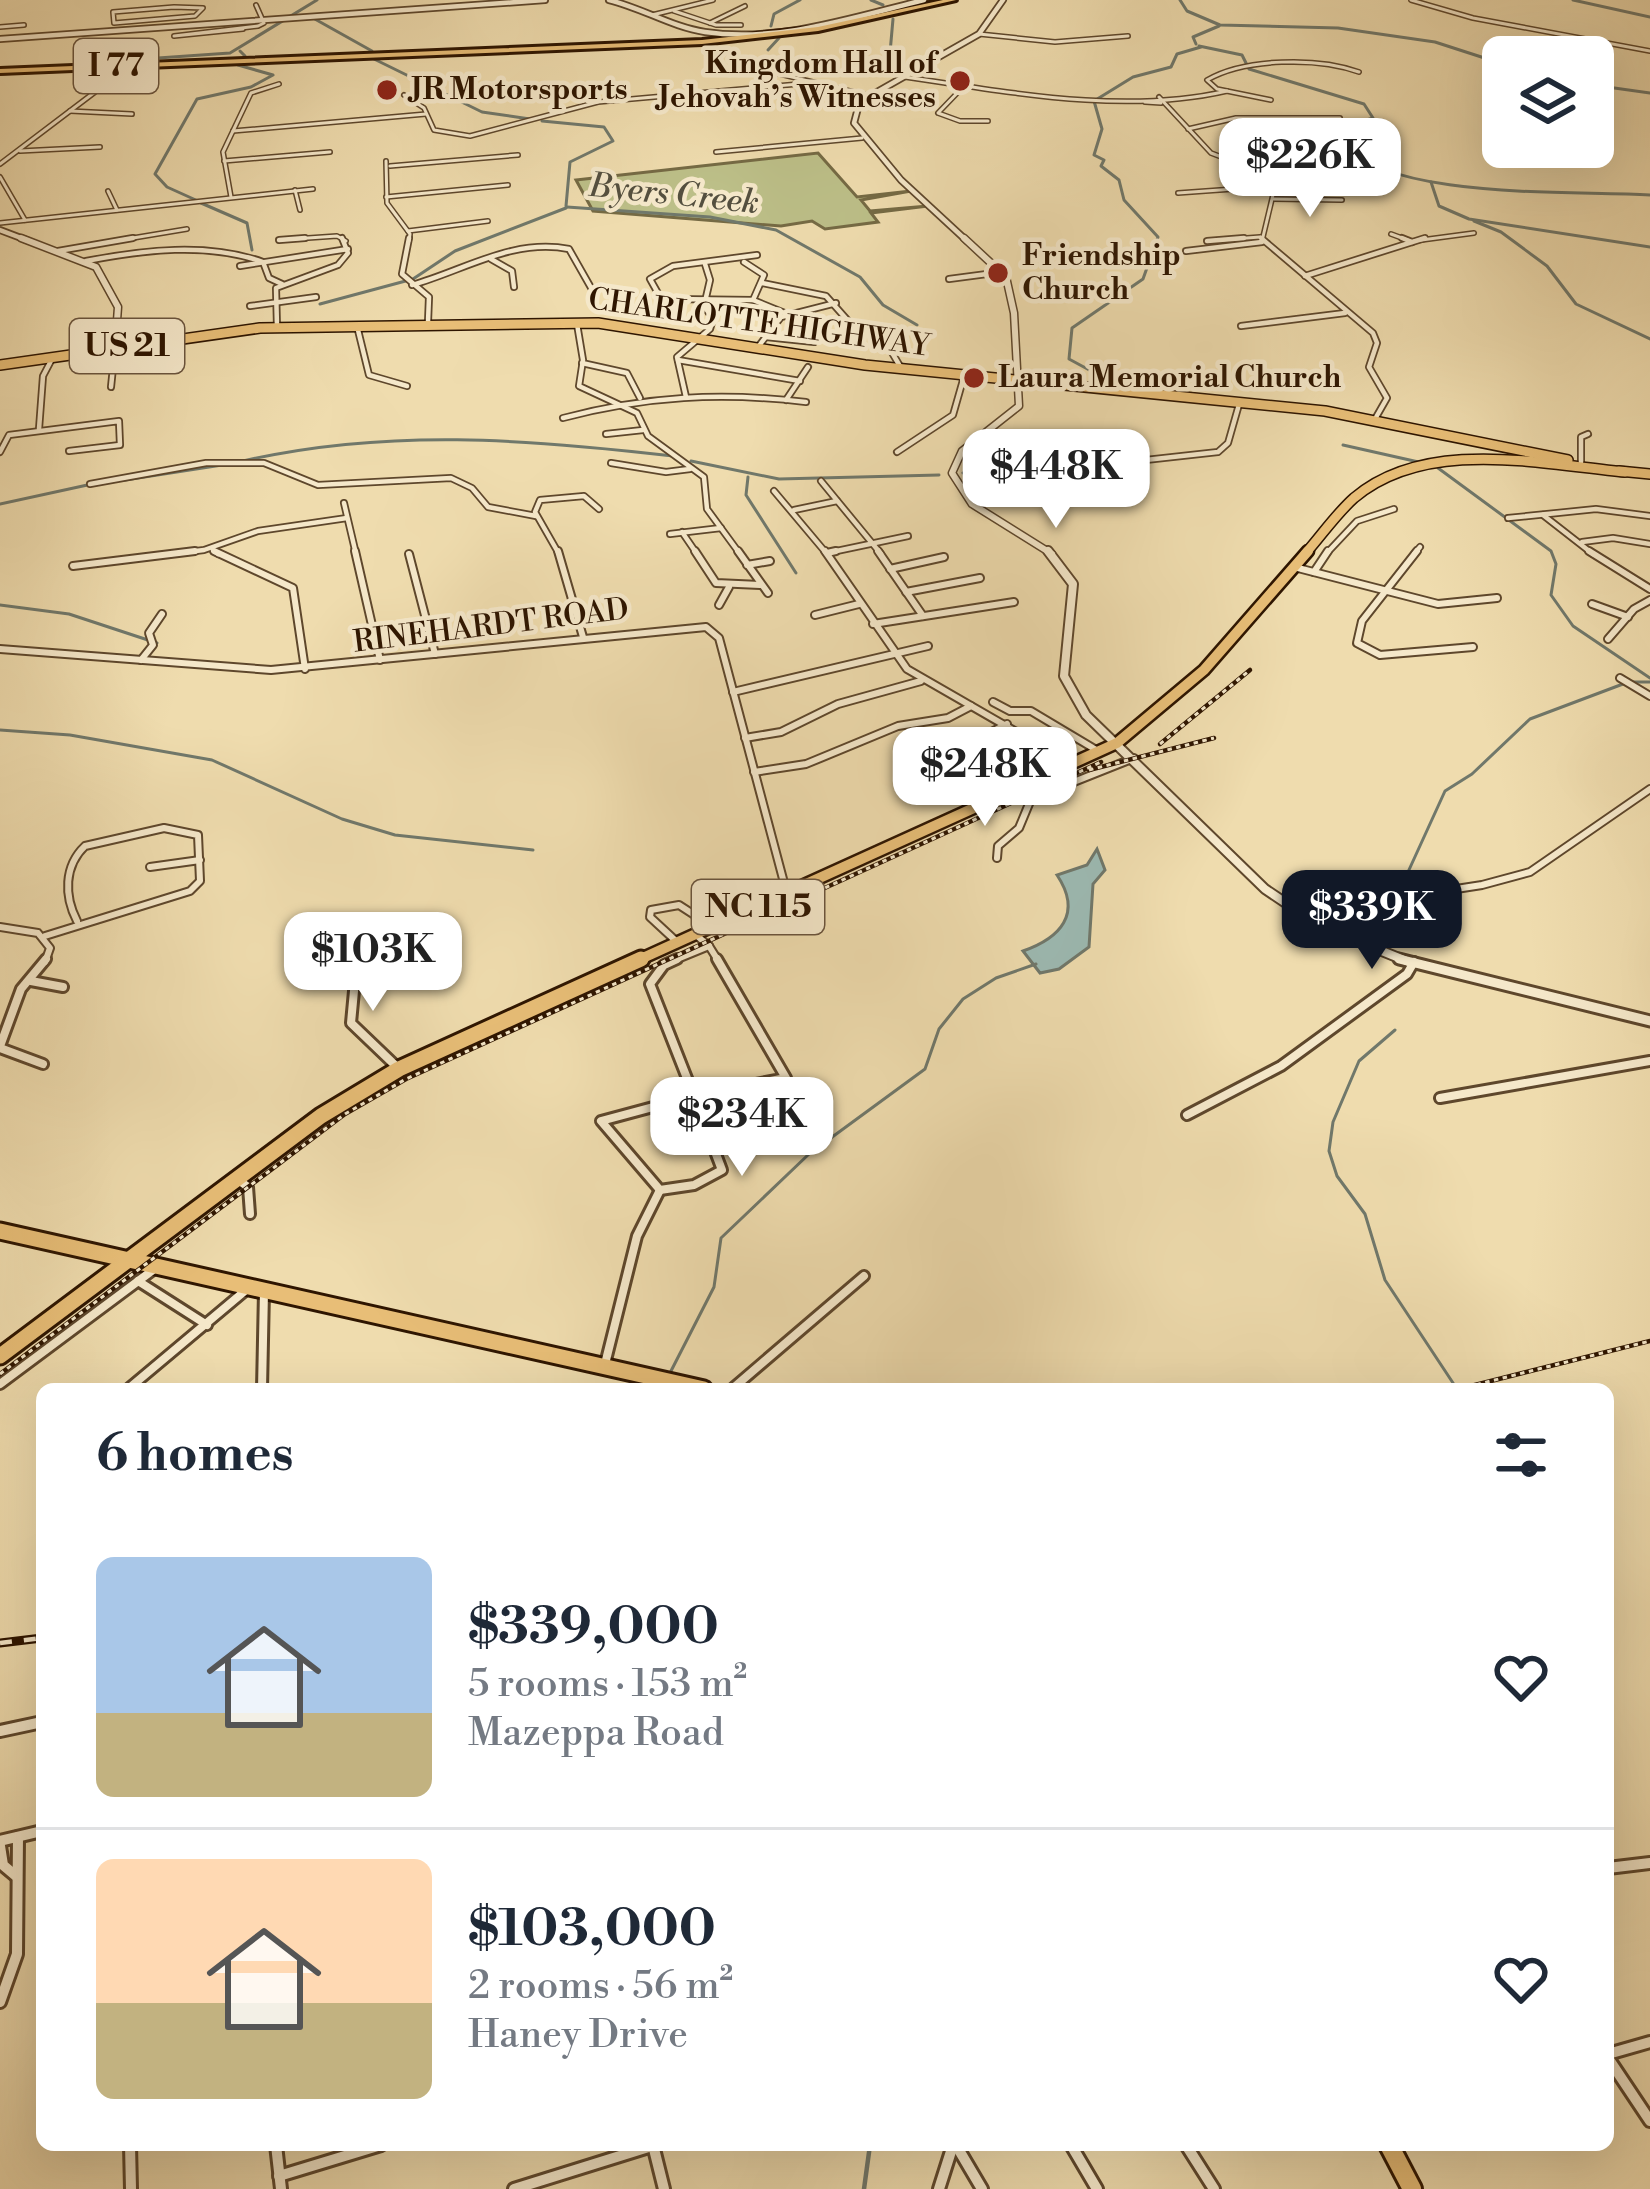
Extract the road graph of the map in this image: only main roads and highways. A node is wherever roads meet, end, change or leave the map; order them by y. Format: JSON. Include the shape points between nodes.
{"nodes":[{"id":1,"x":940,"y":0,"type":"edge"},
{"id":2,"x":953,"y":0,"type":"edge"},
{"id":3,"x":0,"y":70,"type":"edge"},
{"id":4,"x":0,"y":365,"type":"edge"},
{"id":5,"x":1513,"y":448,"type":"junction"},
{"id":6,"x":1520,"y":464,"type":"junction"},
{"id":7,"x":1579,"y":465,"type":"junction"},
{"id":8,"x":1650,"y":474,"type":"edge"},
{"id":9,"x":0,"y":1231,"type":"edge"},
{"id":10,"x":126,"y":1259,"type":"junction"},
{"id":11,"x":0,"y":1355,"type":"edge"},
{"id":12,"x":680,"y":1383,"type":"edge"},
{"id":13,"x":1392,"y":2151,"type":"edge"},
{"id":14,"x":1412,"y":2189,"type":"edge"}],
"edges":[{"from":1,"to":3,"type":"highway","number":"I 77","via":[[709,39]]},
{"from":2,"to":3,"type":"highway","number":"I 77","via":[[719,41]]},
{"from":4,"to":5,"type":"main road","name":"CHARLOTTE HIGHWAY","number":"US 21","via":[[277,327],[578,322],[901,368],[1375,419]]},
{"from":5,"to":6,"type":"main road"},
{"from":5,"to":7,"type":"main road","name":"CHARLOTTE HIGHWAY","number":"US 21"},
{"from":6,"to":7,"type":"main road","number":"NC 115"},
{"from":6,"to":10,"type":"main road","number":"NC 115","via":[[1443,464],[1375,483],[1204,670],[1117,743],[399,1070],[321,1116]]},
{"from":7,"to":8,"type":"main road","number":"NC 115"},
{"from":9,"to":10,"type":"main road"},
{"from":10,"to":11,"type":"main road","number":"NC 115"},
{"from":10,"to":12,"type":"main road"},
{"from":13,"to":14,"type":"main road"}]}
